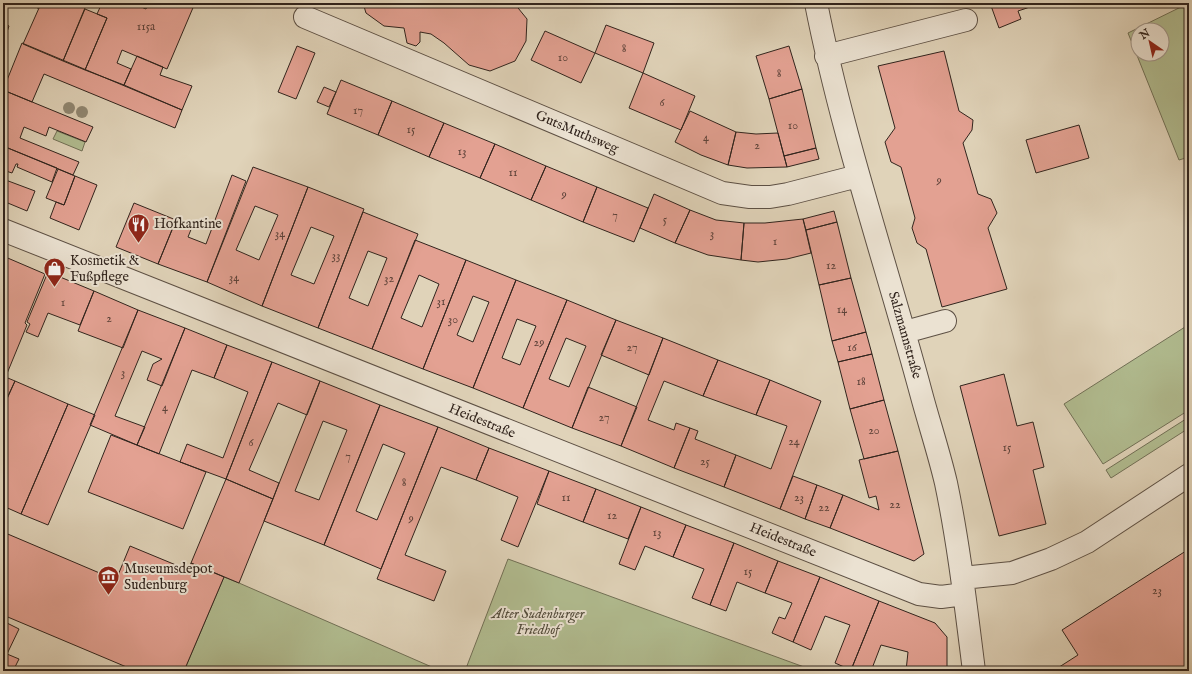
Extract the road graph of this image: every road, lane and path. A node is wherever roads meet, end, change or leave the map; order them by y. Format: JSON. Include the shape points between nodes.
{"nodes":[{"id":1,"x":816,"y":3,"type":"edge"},
{"id":2,"x":305,"y":18,"type":"dead end"},
{"id":3,"x":966,"y":20,"type":"dead end"},
{"id":4,"x":826,"y":56,"type":"junction"},
{"id":5,"x":858,"y":176,"type":"junction"},
{"id":6,"x":3,"y":230,"type":"edge"},
{"id":7,"x":945,"y":321,"type":"dead end"},
{"id":8,"x":905,"y":332,"type":"junction"},
{"id":9,"x":1189,"y":475,"type":"edge"},
{"id":10,"x":963,"y":586,"type":"junction"},
{"id":11,"x":974,"y":671,"type":"edge"}],
"edges":[{"from":1,"to":4,"type":"street","name":"Salzmannstraße"},
{"from":2,"to":5,"type":"street","name":"GutsMuthsweg","via":[[722,193],[770,197]]},
{"from":3,"to":4,"type":"street"},
{"from":4,"to":5,"type":"street","name":"Salzmannstraße"},
{"from":5,"to":8,"type":"street","name":"Salzmannstraße"},
{"from":6,"to":10,"type":"street","name":"Heidestraße","via":[[919,594],[941,597]]},
{"from":7,"to":8,"type":"street"},
{"from":8,"to":10,"type":"street","name":"Salzmannstraße","via":[[946,483]]},
{"from":9,"to":10,"type":"street","name":"Heidestraße","via":[[1087,542],[1052,559]]},
{"from":10,"to":11,"type":"street","name":"Salzmannstraße"}]}
